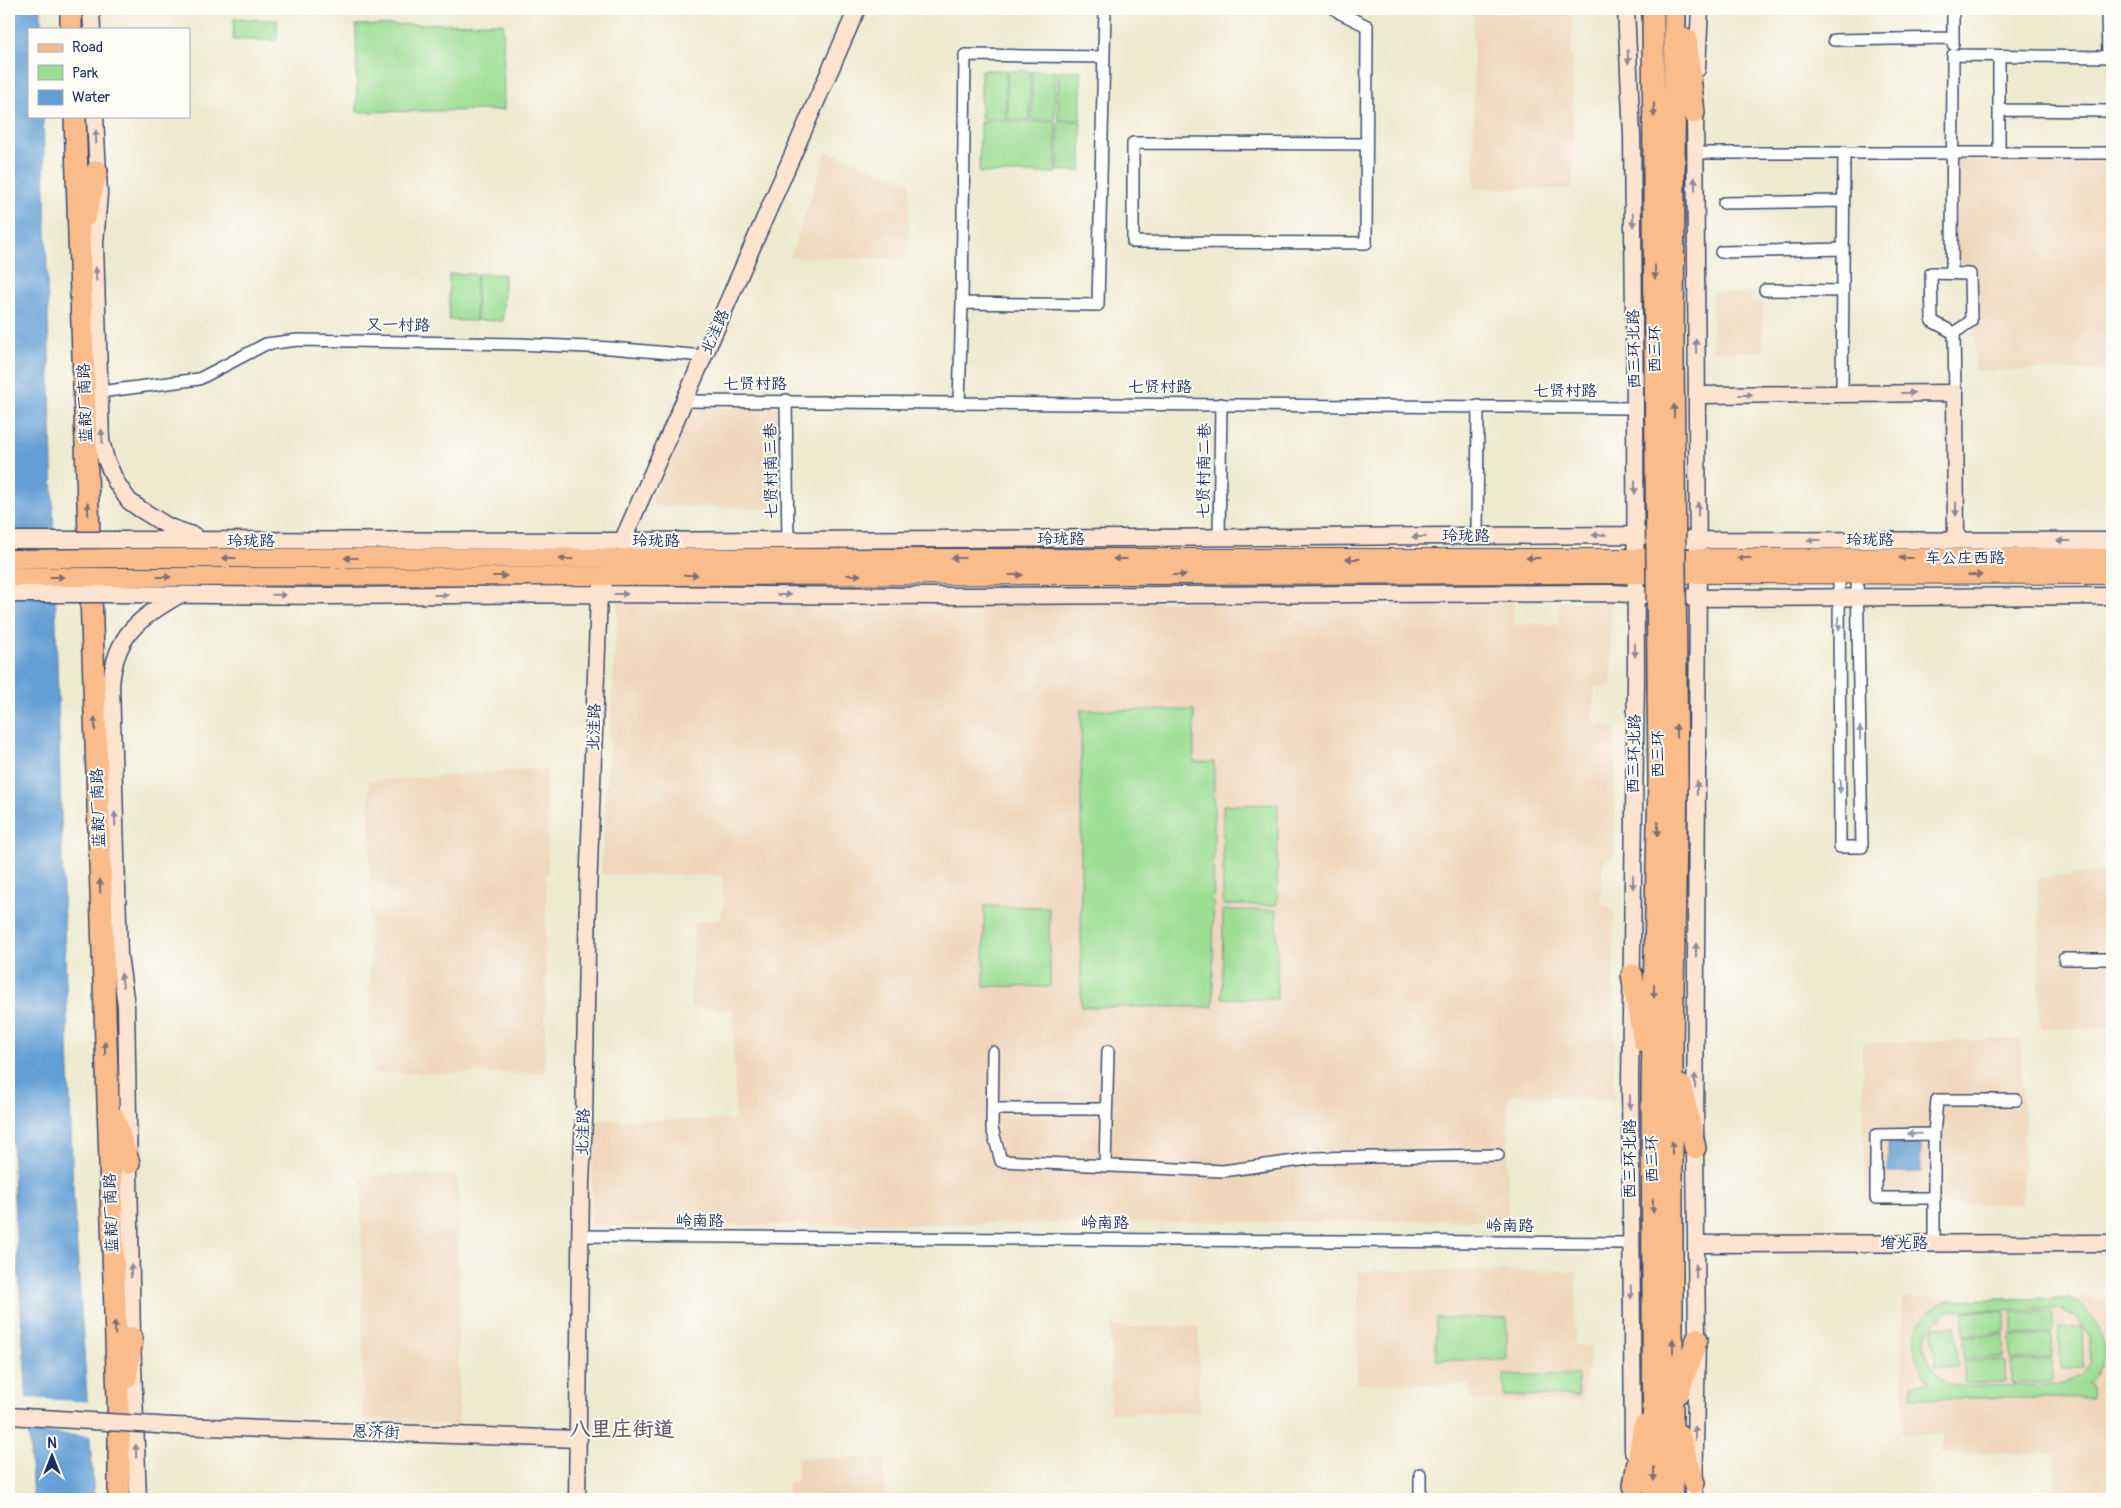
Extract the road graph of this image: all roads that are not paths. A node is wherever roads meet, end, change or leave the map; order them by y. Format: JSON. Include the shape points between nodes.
{"nodes":[{"id":1,"x":71,"y":9,"type":"edge"},
{"id":2,"x":91,"y":9,"type":"edge"},
{"id":3,"x":857,"y":9,"type":"edge"},
{"id":4,"x":1104,"y":9,"type":"edge"},
{"id":5,"x":1335,"y":9,"type":"edge"},
{"id":6,"x":1626,"y":9,"type":"edge"},
{"id":7,"x":1653,"y":9,"type":"edge"},
{"id":8,"x":1675,"y":9,"type":"edge"},
{"id":9,"x":1683,"y":9,"type":"edge"},
{"id":10,"x":1700,"y":9,"type":"edge"},
{"id":11,"x":1953,"y":9,"type":"edge"},
{"id":12,"x":2107,"y":9,"type":"edge"},
{"id":13,"x":72,"y":28,"type":"edge"},
{"id":14,"x":92,"y":28,"type":"edge"},
{"id":15,"x":1953,"y":38,"type":"junction"},
{"id":16,"x":1834,"y":40,"type":"dead end"},
{"id":17,"x":1953,"y":55,"type":"junction"},
{"id":18,"x":1999,"y":56,"type":"junction"},
{"id":19,"x":1103,"y":57,"type":"junction"},
{"id":20,"x":2110,"y":57,"type":"edge"},
{"id":21,"x":1999,"y":110,"type":"junction"},
{"id":22,"x":2112,"y":112,"type":"edge"},
{"id":23,"x":1694,"y":113,"type":"junction"},
{"id":24,"x":75,"y":118,"type":"edge"},
{"id":25,"x":95,"y":118,"type":"edge"},
{"id":26,"x":1366,"y":144,"type":"junction"},
{"id":27,"x":1844,"y":152,"type":"junction"},
{"id":28,"x":1951,"y":152,"type":"junction"},
{"id":29,"x":1999,"y":152,"type":"junction"},
{"id":30,"x":1695,"y":153,"type":"junction"},
{"id":31,"x":2112,"y":153,"type":"edge"},
{"id":32,"x":97,"y":171,"type":"junction"},
{"id":33,"x":1843,"y":201,"type":"junction"},
{"id":34,"x":1724,"y":203,"type":"dead end"},
{"id":35,"x":79,"y":238,"type":"junction"},
{"id":36,"x":1843,"y":249,"type":"junction"},
{"id":37,"x":1721,"y":252,"type":"dead end"},
{"id":38,"x":1952,"y":273,"type":"junction"},
{"id":39,"x":1765,"y":290,"type":"dead end"},
{"id":40,"x":1843,"y":291,"type":"junction"},
{"id":41,"x":962,"y":303,"type":"junction"},
{"id":42,"x":1954,"y":333,"type":"junction"},
{"id":43,"x":1664,"y":352,"type":"junction"},
{"id":44,"x":704,"y":356,"type":"junction"},
{"id":45,"x":100,"y":392,"type":"junction"},
{"id":46,"x":1955,"y":393,"type":"junction"},
{"id":47,"x":1842,"y":394,"type":"junction"},
{"id":48,"x":1697,"y":395,"type":"junction"},
{"id":49,"x":786,"y":400,"type":"junction"},
{"id":50,"x":685,"y":401,"type":"junction"},
{"id":51,"x":959,"y":402,"type":"junction"},
{"id":52,"x":1221,"y":404,"type":"junction"},
{"id":53,"x":1478,"y":406,"type":"junction"},
{"id":54,"x":1635,"y":408,"type":"junction"},
{"id":55,"x":1635,"y":435,"type":"junction"},
{"id":56,"x":1697,"y":435,"type":"junction"},
{"id":57,"x":1635,"y":457,"type":"junction"},
{"id":58,"x":1634,"y":535,"type":"junction"},
{"id":59,"x":1477,"y":536,"type":"junction"},
{"id":60,"x":1219,"y":538,"type":"junction"},
{"id":61,"x":1667,"y":538,"type":"junction"},
{"id":62,"x":9,"y":540,"type":"edge"},
{"id":63,"x":206,"y":540,"type":"junction"},
{"id":64,"x":1956,"y":540,"type":"junction"},
{"id":65,"x":355,"y":541,"type":"junction"},
{"id":66,"x":622,"y":541,"type":"junction"},
{"id":67,"x":788,"y":541,"type":"junction"},
{"id":68,"x":2112,"y":541,"type":"edge"},
{"id":69,"x":1698,"y":557,"type":"junction"},
{"id":70,"x":402,"y":558,"type":"junction"},
{"id":71,"x":2112,"y":558,"type":"edge"},
{"id":72,"x":9,"y":559,"type":"edge"},
{"id":73,"x":615,"y":559,"type":"junction"},
{"id":74,"x":1634,"y":566,"type":"junction"},
{"id":75,"x":1668,"y":566,"type":"junction"},
{"id":76,"x":1839,"y":574,"type":"junction"},
{"id":77,"x":1857,"y":574,"type":"junction"},
{"id":78,"x":2112,"y":575,"type":"edge"},
{"id":79,"x":608,"y":576,"type":"junction"},
{"id":80,"x":9,"y":577,"type":"edge"},
{"id":81,"x":391,"y":577,"type":"junction"},
{"id":82,"x":115,"y":586,"type":"junction"},
{"id":83,"x":9,"y":594,"type":"edge"},
{"id":84,"x":180,"y":594,"type":"junction"},
{"id":85,"x":599,"y":594,"type":"junction"},
{"id":86,"x":326,"y":596,"type":"junction"},
{"id":87,"x":2112,"y":596,"type":"edge"},
{"id":88,"x":1634,"y":597,"type":"junction"},
{"id":89,"x":1839,"y":597,"type":"junction"},
{"id":90,"x":1858,"y":597,"type":"junction"},
{"id":91,"x":1698,"y":598,"type":"junction"},
{"id":92,"x":1668,"y":599,"type":"junction"},
{"id":93,"x":1698,"y":660,"type":"junction"},
{"id":94,"x":1636,"y":679,"type":"junction"},
{"id":95,"x":1697,"y":679,"type":"junction"},
{"id":96,"x":1668,"y":780,"type":"junction"},
{"id":97,"x":2064,"y":959,"type":"dead end"},
{"id":98,"x":2112,"y":959,"type":"edge"},
{"id":99,"x":1632,"y":975,"type":"junction"},
{"id":100,"x":1672,"y":1046,"type":"junction"},
{"id":101,"x":1108,"y":1051,"type":"dead end"},
{"id":102,"x":993,"y":1052,"type":"dead end"},
{"id":103,"x":1652,"y":1085,"type":"junction"},
{"id":104,"x":106,"y":1097,"type":"junction"},
{"id":105,"x":2016,"y":1100,"type":"dead end"},
{"id":106,"x":992,"y":1109,"type":"junction"},
{"id":107,"x":1106,"y":1109,"type":"junction"},
{"id":108,"x":1934,"y":1134,"type":"junction"},
{"id":109,"x":1695,"y":1148,"type":"junction"},
{"id":110,"x":1498,"y":1155,"type":"dead end"},
{"id":111,"x":129,"y":1163,"type":"junction"},
{"id":112,"x":1105,"y":1166,"type":"junction"},
{"id":113,"x":1934,"y":1198,"type":"junction"},
{"id":114,"x":579,"y":1236,"type":"junction"},
{"id":115,"x":1630,"y":1243,"type":"junction"},
{"id":116,"x":1934,"y":1243,"type":"junction"},
{"id":117,"x":2112,"y":1243,"type":"edge"},
{"id":118,"x":1696,"y":1244,"type":"junction"},
{"id":119,"x":132,"y":1338,"type":"junction"},
{"id":120,"x":1697,"y":1338,"type":"junction"},
{"id":121,"x":1654,"y":1372,"type":"junction"},
{"id":122,"x":1673,"y":1413,"type":"junction"},
{"id":123,"x":9,"y":1416,"type":"edge"},
{"id":124,"x":118,"y":1430,"type":"junction"},
{"id":125,"x":579,"y":1439,"type":"junction"},
{"id":126,"x":1420,"y":1474,"type":"dead end"},
{"id":127,"x":1694,"y":1491,"type":"edge"},
{"id":128,"x":1634,"y":1493,"type":"edge"},
{"id":129,"x":119,"y":1499,"type":"edge"},
{"id":130,"x":138,"y":1499,"type":"edge"},
{"id":131,"x":577,"y":1499,"type":"edge"},
{"id":132,"x":1420,"y":1499,"type":"edge"},
{"id":133,"x":1654,"y":1499,"type":"edge"},
{"id":134,"x":1672,"y":1499,"type":"edge"}],
"edges":[{"from":1,"to":13,"type":"highway"},
{"from":2,"to":14,"type":"street"},
{"from":3,"to":44,"type":"street","name":"北洼路"},
{"from":4,"to":19,"type":"street"},
{"from":5,"to":26,"type":"street","via":[[1367,26]]},
{"from":6,"to":54,"type":"street","name":"西三环北路","one_way":true,"via":[[1632,136]]},
{"from":7,"to":43,"type":"highway","name":"西三环","one_way":true},
{"from":8,"to":43,"type":"highway","name":"西三环"},
{"from":9,"to":23,"type":"highway"},
{"from":10,"to":23,"type":"street"},
{"from":11,"to":15,"type":"street"},
{"from":12,"to":20,"type":"street"},
{"from":15,"to":16,"type":"street"},
{"from":15,"to":17,"type":"street"},
{"from":17,"to":18,"type":"street"},
{"from":17,"to":28,"type":"street"},
{"from":18,"to":20,"type":"street"},
{"from":18,"to":21,"type":"street"},
{"from":19,"to":41,"type":"street","via":[[1098,306]]},
{"from":19,"to":41,"type":"street","via":[[965,55]]},
{"from":21,"to":22,"type":"street"},
{"from":21,"to":29,"type":"street"},
{"from":23,"to":30,"type":"street"},
{"from":24,"to":35,"type":"highway","name":"蓝靛厂南路"},
{"from":32,"to":25,"type":"street","one_way":true},
{"from":26,"to":26,"type":"street","via":[[1366,242],[1133,242],[1133,143]]},
{"from":27,"to":28,"type":"street"},
{"from":27,"to":30,"type":"street"},
{"from":27,"to":33,"type":"street"},
{"from":28,"to":29,"type":"street"},
{"from":28,"to":38,"type":"street"},
{"from":29,"to":31,"type":"street"},
{"from":48,"to":30,"type":"street","one_way":true},
{"from":32,"to":35,"type":"highway"},
{"from":45,"to":32,"type":"street","one_way":true,"via":[[95,244],[99,193]]},
{"from":33,"to":34,"type":"street"},
{"from":33,"to":36,"type":"street"},
{"from":104,"to":35,"type":"highway","name":"蓝靛厂南路","one_way":true},
{"from":36,"to":37,"type":"street"},
{"from":36,"to":40,"type":"street"},
{"from":38,"to":42,"type":"street","via":[[1970,274],[1971,320]]},
{"from":38,"to":42,"type":"street","via":[[1932,273],[1932,321]]},
{"from":39,"to":40,"type":"street"},
{"from":40,"to":47,"type":"street"},
{"from":41,"to":51,"type":"street"},
{"from":42,"to":46,"type":"street"},
{"from":43,"to":96,"type":"highway","name":"西三环","bridge":true},
{"from":44,"to":45,"type":"street","name":"又一村路","via":[[527,344],[298,340],[266,344],[199,379]]},
{"from":44,"to":50,"type":"street","name":"北洼路"},
{"from":63,"to":45,"type":"street","one_way":true,"bridge":true,"via":[[169,527],[129,501],[106,460]]},
{"from":47,"to":46,"type":"street","one_way":true},
{"from":46,"to":64,"type":"street","one_way":true},
{"from":48,"to":47,"type":"street","one_way":true},
{"from":48,"to":56,"type":"street"},
{"from":49,"to":50,"type":"street","name":"七贤村路"},
{"from":49,"to":51,"type":"street","name":"七贤村路"},
{"from":49,"to":67,"type":"street","name":"七贤村南三巷"},
{"from":50,"to":66,"type":"street","name":"北洼路"},
{"from":51,"to":52,"type":"street","name":"七贤村路"},
{"from":52,"to":53,"type":"street","name":"七贤村路"},
{"from":52,"to":60,"type":"street","name":"七贤村南二巷"},
{"from":53,"to":54,"type":"street","name":"七贤村路"},
{"from":53,"to":59,"type":"street"},
{"from":54,"to":55,"type":"street","name":"西三环北路"},
{"from":55,"to":56,"type":"street"},
{"from":55,"to":57,"type":"street","name":"西三环北路"},
{"from":69,"to":56,"type":"street","one_way":true},
{"from":57,"to":58,"type":"street","name":"西三环北路","one_way":true},
{"from":57,"to":61,"type":"street","via":[[1666,479]]},
{"from":58,"to":59,"type":"street","name":"玲珑路","one_way":true},
{"from":58,"to":61,"type":"street","name":"玲珑路"},
{"from":58,"to":74,"type":"street","name":"西三环北路"},
{"from":59,"to":60,"type":"street","name":"玲珑路","one_way":true},
{"from":60,"to":67,"type":"street","name":"玲珑路"},
{"from":61,"to":69,"type":"street","name":"玲珑路"},
{"from":61,"to":75,"type":"street"},
{"from":62,"to":63,"type":"street","name":"玲珑路","bridge":true},
{"from":63,"to":65,"type":"street","name":"玲珑路"},
{"from":68,"to":64,"type":"street","name":"玲珑路","one_way":true},
{"from":64,"to":69,"type":"street","name":"玲珑路","one_way":true},
{"from":65,"to":66,"type":"street","name":"玲珑路"},
{"from":65,"to":70,"type":"street"},
{"from":66,"to":67,"type":"street","name":"玲珑路"},
{"from":66,"to":73,"type":"street","name":"北洼路"},
{"from":71,"to":69,"type":"main road","name":"车公庄西路","one_way":true},
{"from":69,"to":75,"type":"main road"},
{"from":69,"to":76,"type":"main road","name":"车公庄西路"},
{"from":69,"to":91,"type":"street"},
{"from":70,"to":72,"type":"main road","name":"玲珑路","one_way":true,"bridge":true},
{"from":73,"to":70,"type":"main road","name":"玲珑路","one_way":true},
{"from":74,"to":73,"type":"main road","name":"玲珑路","one_way":true,"via":[[1381,559]]},
{"from":73,"to":79,"type":"street","name":"北洼路"},
{"from":74,"to":75,"type":"main road"},
{"from":79,"to":74,"type":"main road","one_way":true},
{"from":74,"to":88,"type":"street","name":"西三环北路"},
{"from":75,"to":92,"type":"street"},
{"from":76,"to":77,"type":"main road","name":"车公庄西路"},
{"from":76,"to":89,"type":"street"},
{"from":77,"to":78,"type":"main road","name":"车公庄西路","one_way":true},
{"from":77,"to":90,"type":"street"},
{"from":81,"to":79,"type":"main road","one_way":true},
{"from":79,"to":85,"type":"street","name":"北洼路"},
{"from":80,"to":82,"type":"main road","one_way":true,"bridge":true},
{"from":82,"to":81,"type":"main road","one_way":true},
{"from":81,"to":86,"type":"street"},
{"from":82,"to":83,"type":"street","bridge":true},
{"from":82,"to":84,"type":"street"},
{"from":84,"to":86,"type":"street","one_way":true},
{"from":111,"to":84,"type":"street","name":"蓝靛厂南路","one_way":true,"via":[[126,1005],[119,955],[110,685],[112,664],[129,631]]},
{"from":86,"to":85,"type":"street","one_way":true},
{"from":85,"to":88,"type":"street","one_way":true},
{"from":85,"to":114,"type":"street","name":"北洼路"},
{"from":87,"to":90,"type":"street"},
{"from":88,"to":92,"type":"street"},
{"from":88,"to":94,"type":"street","name":"西三环北路","one_way":true},
{"from":89,"to":90,"type":"street"},
{"from":89,"to":90,"type":"street","one_way":true,"via":[[1840,847],[1862,847]]},
{"from":89,"to":91,"type":"street"},
{"from":91,"to":92,"type":"street"},
{"from":91,"to":93,"type":"street"},
{"from":92,"to":93,"type":"street","via":[[1669,642]]},
{"from":93,"to":95,"type":"street"},
{"from":94,"to":95,"type":"street"},
{"from":94,"to":99,"type":"street","name":"西三环北路","one_way":true},
{"from":109,"to":95,"type":"street","one_way":true},
{"from":96,"to":100,"type":"highway","name":"西三环"},
{"from":96,"to":103,"type":"highway","name":"西三环","one_way":true},
{"from":97,"to":98,"type":"street"},
{"from":99,"to":103,"type":"highway"},
{"from":99,"to":115,"type":"street","name":"西三环北路","one_way":true},
{"from":100,"to":109,"type":"highway"},
{"from":122,"to":100,"type":"highway","name":"西三环","one_way":true},
{"from":101,"to":107,"type":"street"},
{"from":102,"to":106,"type":"street"},
{"from":103,"to":121,"type":"highway","name":"西三环","one_way":true},
{"from":104,"to":111,"type":"highway"},
{"from":124,"to":104,"type":"highway","name":"蓝靛厂南路","one_way":true},
{"from":105,"to":108,"type":"street","via":[[1937,1100]]},
{"from":106,"to":107,"type":"street"},
{"from":106,"to":112,"type":"street","via":[[992,1128],[1001,1161]]},
{"from":107,"to":112,"type":"street"},
{"from":108,"to":113,"type":"street"},
{"from":108,"to":113,"type":"street","one_way":true,"via":[[1876,1135],[1876,1198]]},
{"from":109,"to":118,"type":"street"},
{"from":110,"to":112,"type":"street","via":[[1316,1158],[1223,1171]]},
{"from":119,"to":111,"type":"street","name":"蓝靛厂南路","one_way":true},
{"from":113,"to":116,"type":"street"},
{"from":114,"to":115,"type":"street","name":"岭南路"},
{"from":114,"to":125,"type":"street","name":"北洼路"},
{"from":115,"to":128,"type":"street","name":"西三环北路","one_way":true},
{"from":116,"to":117,"type":"street","name":"增光路"},
{"from":116,"to":118,"type":"street","name":"增光路"},
{"from":120,"to":118,"type":"street","one_way":true},
{"from":119,"to":124,"type":"highway"},
{"from":130,"to":119,"type":"street","name":"蓝靛厂南路","one_way":true},
{"from":120,"to":122,"type":"highway"},
{"from":127,"to":120,"type":"street","one_way":true},
{"from":121,"to":128,"type":"highway"},
{"from":121,"to":133,"type":"highway","name":"西三环","one_way":true},
{"from":122,"to":127,"type":"highway"},
{"from":122,"to":134,"type":"highway","name":"西三环"},
{"from":123,"to":125,"type":"street","name":"恩济街","bridge":true,"via":[[173,1426]]},
{"from":124,"to":129,"type":"highway","name":"蓝靛厂南路"},
{"from":125,"to":131,"type":"street","name":"北洼路"},
{"from":126,"to":132,"type":"street"}]}
